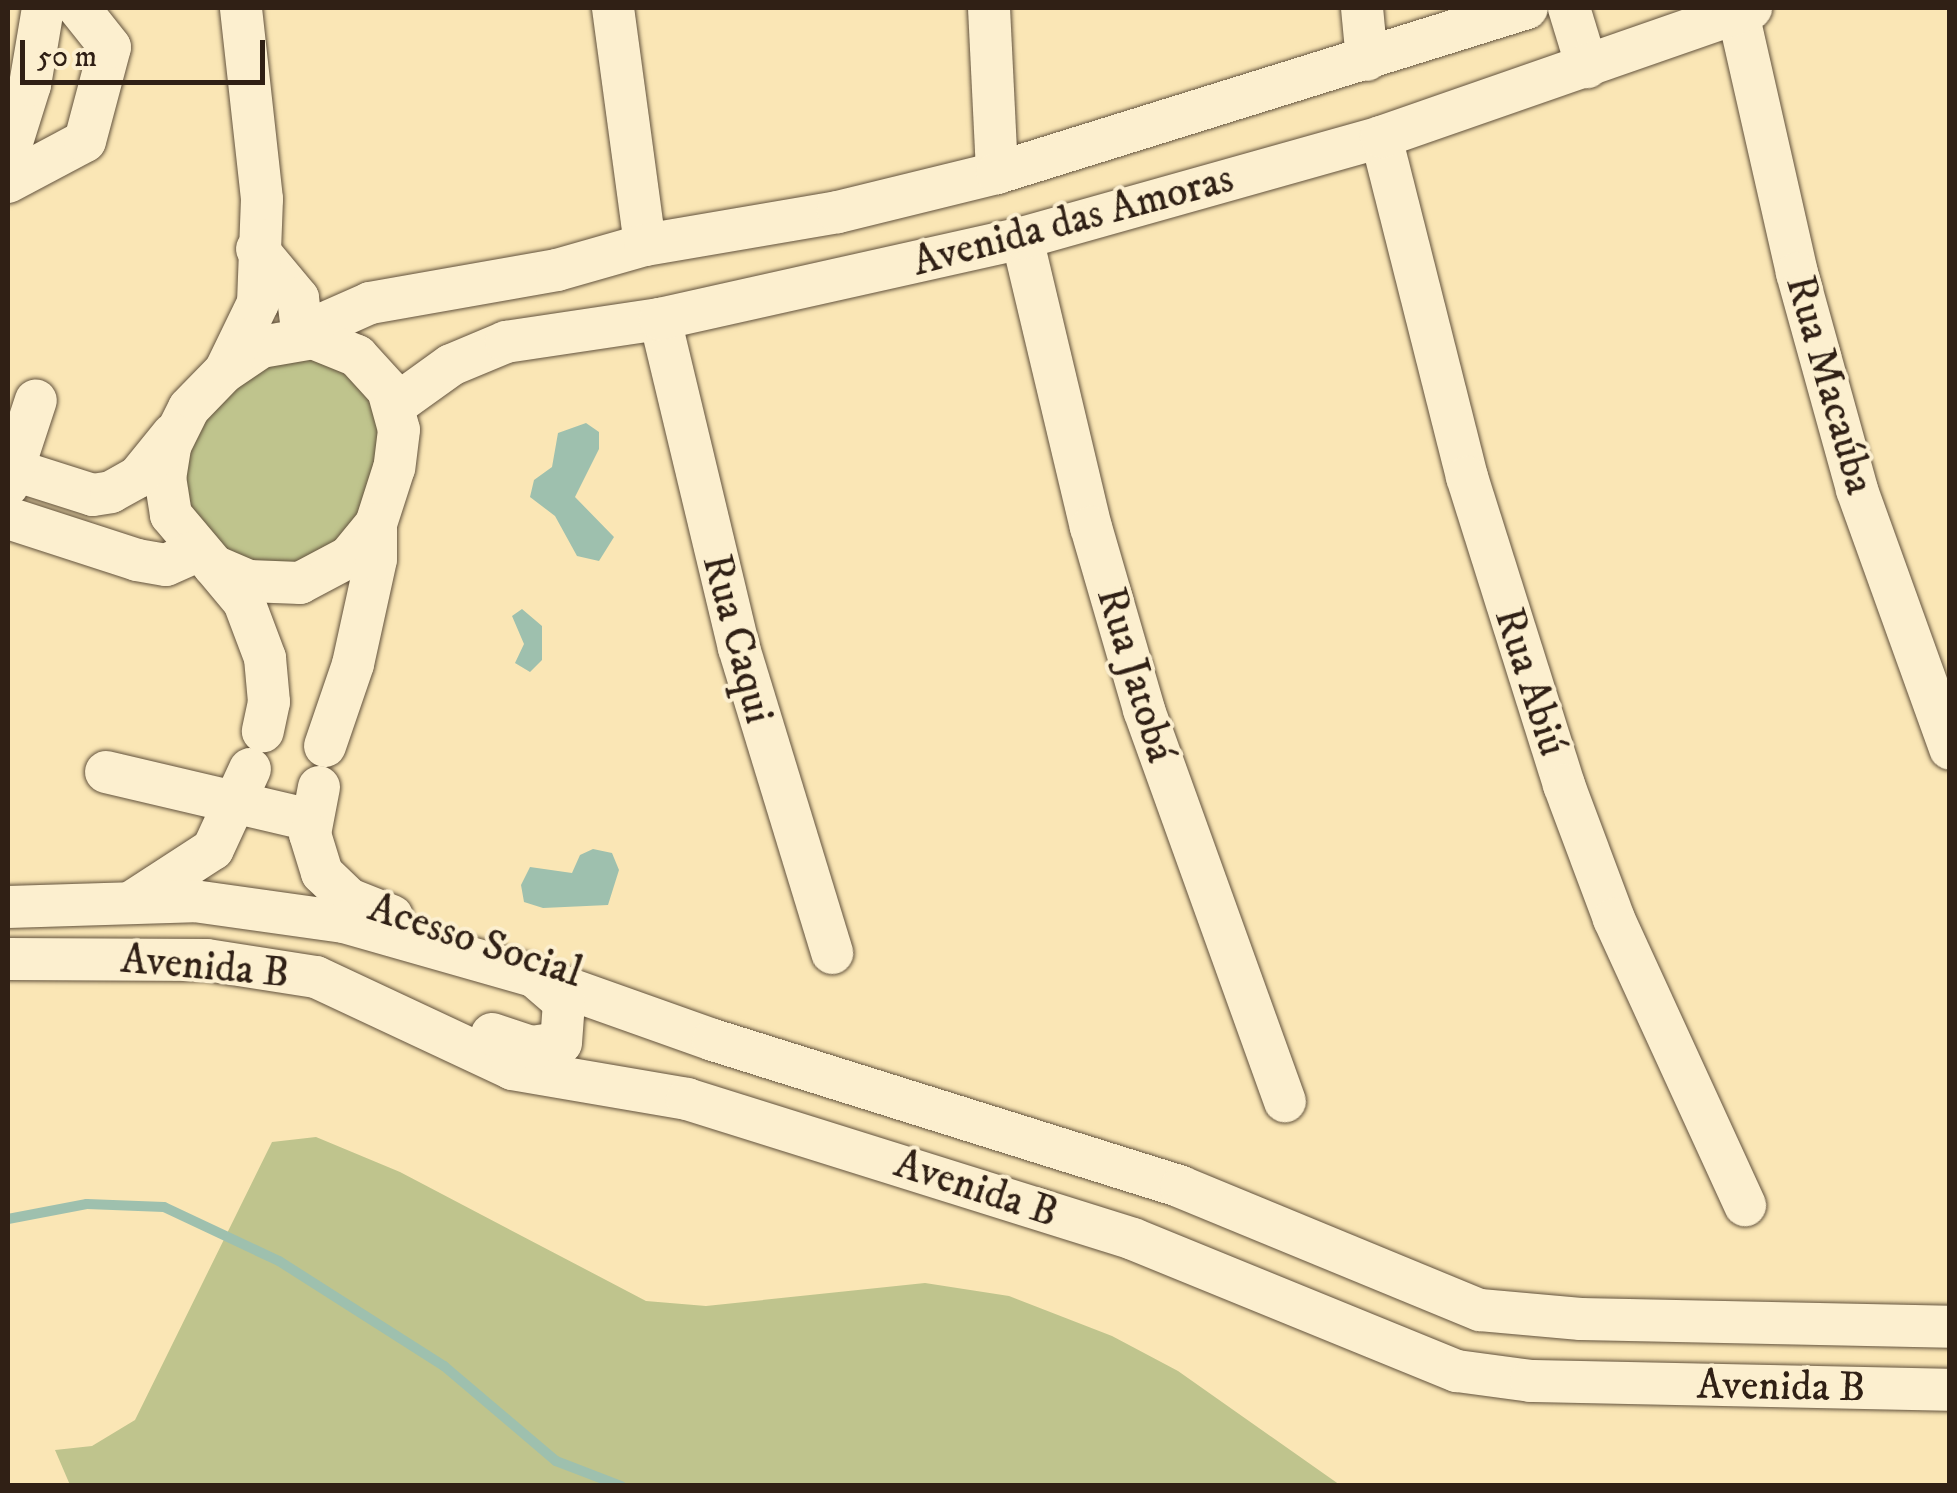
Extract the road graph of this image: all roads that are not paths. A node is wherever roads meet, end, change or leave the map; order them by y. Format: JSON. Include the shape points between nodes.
{"nodes":[{"id":1,"x":43,"y":8,"type":"edge"},
{"id":2,"x":78,"y":8,"type":"edge"},
{"id":3,"x":241,"y":8,"type":"edge"},
{"id":4,"x":613,"y":8,"type":"edge"},
{"id":5,"x":989,"y":8,"type":"edge"},
{"id":6,"x":1362,"y":8,"type":"edge"},
{"id":7,"x":1526,"y":8,"type":"edge"},
{"id":8,"x":1569,"y":8,"type":"edge"},
{"id":9,"x":1744,"y":10,"type":"edge"},
{"id":10,"x":1367,"y":60,"type":"junction"},
{"id":11,"x":1587,"y":67,"type":"junction"},
{"id":12,"x":1381,"y":138,"type":"junction"},
{"id":13,"x":8,"y":155,"type":"edge"},
{"id":14,"x":997,"y":173,"type":"junction"},
{"id":15,"x":8,"y":182,"type":"edge"},
{"id":16,"x":838,"y":212,"type":"junction"},
{"id":17,"x":1022,"y":238,"type":"junction"},
{"id":18,"x":645,"y":245,"type":"junction"},
{"id":19,"x":257,"y":249,"type":"junction"},
{"id":20,"x":852,"y":279,"type":"junction"},
{"id":21,"x":660,"y":319,"type":"junction"},
{"id":22,"x":308,"y":338,"type":"junction"},
{"id":23,"x":224,"y":372,"type":"junction"},
{"id":24,"x":36,"y":400,"type":"dead end"},
{"id":25,"x":394,"y":406,"type":"junction"},
{"id":26,"x":178,"y":426,"type":"junction"},
{"id":27,"x":9,"y":474,"type":"edge"},
{"id":28,"x":8,"y":518,"type":"edge"},
{"id":29,"x":376,"y":524,"type":"junction"},
{"id":30,"x":206,"y":559,"type":"junction"},
{"id":31,"x":1950,"y":749,"type":"edge"},
{"id":32,"x":250,"y":768,"type":"junction"},
{"id":33,"x":106,"y":772,"type":"dead end"},
{"id":34,"x":318,"y":784,"type":"junction"},
{"id":35,"x":126,"y":905,"type":"junction"},
{"id":36,"x":8,"y":907,"type":"edge"},
{"id":37,"x":477,"y":940,"type":"junction"},
{"id":38,"x":832,"y":954,"type":"dead end"},
{"id":39,"x":8,"y":959,"type":"edge"},
{"id":40,"x":533,"y":976,"type":"junction"},
{"id":41,"x":316,"y":977,"type":"junction"},
{"id":42,"x":714,"y":1040,"type":"junction"},
{"id":43,"x":1285,"y":1100,"type":"dead end"},
{"id":44,"x":1744,"y":1205,"type":"dead end"},
{"id":45,"x":1950,"y":1327,"type":"edge"},
{"id":46,"x":1950,"y":1390,"type":"edge"}],
"edges":[{"from":1,"to":13,"type":"street","via":[[30,85]]},
{"from":2,"to":15,"type":"street","via":[[110,47],[86,142]]},
{"from":3,"to":19,"type":"street","via":[[262,199]]},
{"from":4,"to":18,"type":"street"},
{"from":5,"to":14,"type":"street"},
{"from":6,"to":10,"type":"street"},
{"from":7,"to":10,"type":"street","name":"Avenida das Amoras"},
{"from":8,"to":11,"type":"street"},
{"from":9,"to":11,"type":"street","name":"Avenida das Amoras"},
{"from":9,"to":31,"type":"street","name":"Rua Macaúba","via":[[1797,272],[1857,490]]},
{"from":10,"to":14,"type":"street","name":"Avenida das Amoras"},
{"from":11,"to":12,"type":"street","name":"Avenida das Amoras"},
{"from":12,"to":17,"type":"street","name":"Avenida das Amoras"},
{"from":12,"to":44,"type":"street","name":"Rua Abiú","via":[[1467,478],[1564,785],[1614,919]]},
{"from":14,"to":16,"type":"street","name":"Avenida das Amoras"},
{"from":16,"to":18,"type":"street","name":"Avenida das Amoras"},
{"from":16,"to":20,"type":"street"},
{"from":17,"to":20,"type":"street","name":"Avenida das Amoras"},
{"from":17,"to":43,"type":"street","name":"Rua Jatobá","via":[[1091,527],[1144,710]]},
{"from":18,"to":22,"type":"street","name":"Avenida das Amoras","via":[[557,270],[370,303]]},
{"from":19,"to":22,"type":"street","via":[[298,298]]},
{"from":19,"to":23,"type":"street","via":[[257,314]]},
{"from":20,"to":21,"type":"street","name":"Avenida das Amoras"},
{"from":21,"to":25,"type":"street","name":"Avenida das Amoras","via":[[506,342],[450,365]]},
{"from":21,"to":38,"type":"street","name":"Rua Caqui","via":[[739,648]]},
{"from":22,"to":23,"type":"street","via":[[260,347]]},
{"from":22,"to":25,"type":"street","via":[[366,362]]},
{"from":23,"to":26,"type":"street"},
{"from":24,"to":27,"type":"street"},
{"from":25,"to":29,"type":"street","via":[[400,439]]},
{"from":26,"to":27,"type":"street","via":[[138,478],[112,492],[92,495]]},
{"from":26,"to":30,"type":"street","via":[[166,466],[167,499]]},
{"from":28,"to":30,"type":"street","via":[[136,560]]},
{"from":29,"to":30,"type":"street","via":[[350,558],[300,583],[249,581]]},
{"from":29,"to":34,"type":"street","name":"Acesso Social","via":[[376,559],[357,647]]},
{"from":30,"to":32,"type":"street","via":[[244,602],[264,658],[269,702]]},
{"from":32,"to":33,"type":"street"},
{"from":32,"to":34,"type":"street"},
{"from":32,"to":35,"type":"street","via":[[213,849]]},
{"from":34,"to":37,"type":"street","name":"Acesso Social","via":[[322,873],[349,899]]},
{"from":35,"to":36,"type":"street","name":"Avenida B"},
{"from":35,"to":40,"type":"street","name":"Avenida B","via":[[194,902],[289,910]]},
{"from":37,"to":40,"type":"street"},
{"from":37,"to":42,"type":"street","name":"Acesso Social","via":[[606,984]]},
{"from":39,"to":41,"type":"street","name":"Avenida B","via":[[207,960]]},
{"from":40,"to":41,"type":"street","via":[[567,1010],[556,1047],[510,1042],[379,992]]},
{"from":40,"to":42,"type":"street","name":"Avenida B"},
{"from":41,"to":46,"type":"street","name":"Avenida B","via":[[512,1069],[686,1099],[1133,1239],[1457,1371],[1531,1381]]},
{"from":42,"to":45,"type":"street","name":"Avenida B","via":[[1181,1187],[1480,1310],[1581,1320]]}]}
